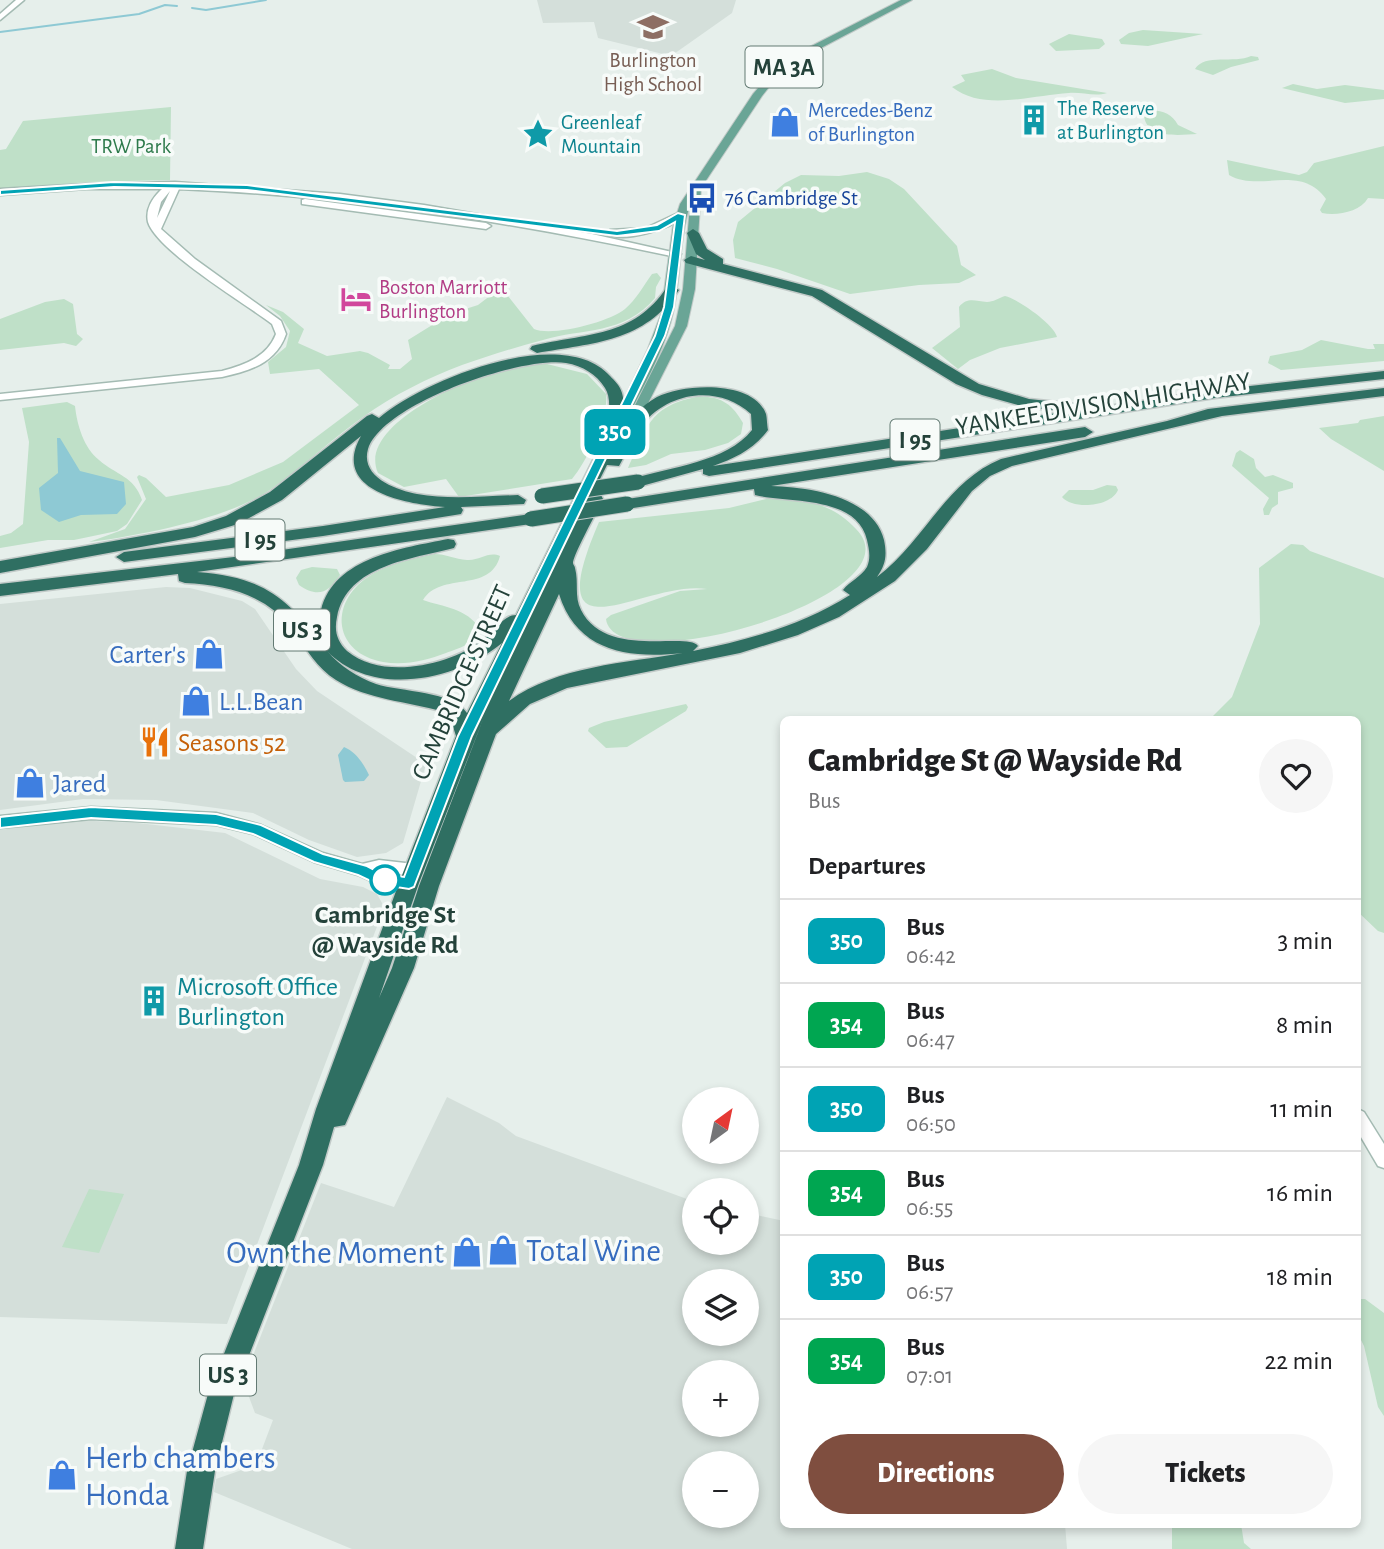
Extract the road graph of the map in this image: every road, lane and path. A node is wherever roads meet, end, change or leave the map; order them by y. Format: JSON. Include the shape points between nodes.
{"nodes":[{"id":1,"x":20,"y":0,"type":"edge"},
{"id":2,"x":908,"y":0,"type":"edge"},
{"id":3,"x":0,"y":18,"type":"edge"},
{"id":4,"x":175,"y":188,"type":"junction"},
{"id":5,"x":696,"y":189,"type":"junction"},
{"id":6,"x":0,"y":192,"type":"edge"},
{"id":7,"x":162,"y":192,"type":"junction"},
{"id":8,"x":0,"y":199,"type":"edge"},
{"id":9,"x":681,"y":215,"type":"junction"},
{"id":10,"x":541,"y":224,"type":"junction"},
{"id":11,"x":158,"y":230,"type":"junction"},
{"id":12,"x":692,"y":233,"type":"junction"},
{"id":13,"x":675,"y":258,"type":"junction"},
{"id":14,"x":691,"y":260,"type":"junction"},
{"id":15,"x":768,"y":279,"type":"junction"},
{"id":16,"x":672,"y":290,"type":"junction"},
{"id":17,"x":1384,"y":375,"type":"edge"},
{"id":18,"x":1384,"y":392,"type":"edge"},
{"id":19,"x":0,"y":397,"type":"edge"},
{"id":20,"x":1192,"y":398,"type":"junction"},
{"id":21,"x":1219,"y":412,"type":"junction"},
{"id":22,"x":617,"y":441,"type":"junction"},
{"id":23,"x":638,"y":482,"type":"junction"},
{"id":24,"x":704,"y":492,"type":"junction"},
{"id":25,"x":518,"y":500,"type":"junction"},
{"id":26,"x":627,"y":505,"type":"joint"},
{"id":27,"x":531,"y":519,"type":"junction"},
{"id":28,"x":570,"y":551,"type":"junction"},
{"id":29,"x":0,"y":568,"type":"edge"},
{"id":30,"x":111,"y":577,"type":"junction"},
{"id":31,"x":0,"y":590,"type":"edge"},
{"id":32,"x":532,"y":597,"type":"junction"},
{"id":33,"x":465,"y":736,"type":"junction"},
{"id":34,"x":481,"y":747,"type":"junction"},
{"id":35,"x":0,"y":822,"type":"edge"},
{"id":36,"x":422,"y":878,"type":"junction"},
{"id":37,"x":1361,"y":1122,"type":"edge"},
{"id":38,"x":1384,"y":1160,"type":"edge"},
{"id":39,"x":189,"y":1549,"type":"edge"}],
"edges":[{"from":1,"to":3,"type":"main road"},
{"from":2,"to":5,"type":"main road","name":"CAMBRIDGE STREET","number":"MA 3A","via":[[839,33],[778,72],[758,94]]},
{"from":4,"to":6,"type":"main road","via":[[86,186]]},
{"from":4,"to":7,"type":"main road"},
{"from":4,"to":10,"type":"main road","via":[[301,192]]},
{"from":4,"to":11,"type":"main road"},
{"from":4,"to":13,"type":"main road","via":[[527,231]]},
{"from":5,"to":9,"type":"main road","name":"CAMBRIDGE STREET","number":"MA 3A"},
{"from":5,"to":12,"type":"main road","name":"CAMBRIDGE STREET","number":"MA 3A"},
{"from":7,"to":8,"type":"main road"},
{"from":7,"to":11,"type":"main road","via":[[153,214]]},
{"from":9,"to":10,"type":"main road","via":[[659,228],[633,233]]},
{"from":9,"to":13,"type":"main road","name":"CAMBRIDGE STREET","number":"MA 3A"},
{"from":10,"to":13,"type":"main road"},
{"from":11,"to":19,"type":"main road","via":[[277,323],[281,337],[272,351],[254,364],[222,374]]},
{"from":12,"to":14,"type":"main road","name":"CAMBRIDGE STREET","number":"MA 3A"},
{"from":12,"to":15,"type":"highway","via":[[696,245],[712,260]]},
{"from":13,"to":14,"type":"main road"},
{"from":13,"to":16,"type":"main road","name":"CAMBRIDGE STREET","number":"MA 3A"},
{"from":14,"to":15,"type":"highway"},
{"from":14,"to":22,"type":"main road","name":"CAMBRIDGE STREET","number":"MA 3A","via":[[681,326]]},
{"from":15,"to":20,"type":"highway","via":[[817,293],[961,381],[1009,399],[1066,407]]},
{"from":16,"to":22,"type":"main road","name":"CAMBRIDGE STREET","number":"MA 3A","via":[[660,336]]},
{"from":16,"to":29,"type":"highway","via":[[657,312],[624,330],[492,361],[421,389],[367,423],[271,500],[232,520],[186,534]]},
{"from":17,"to":20,"type":"highway","name":"YANKEE DIVISION HIGHWAY","number":"I 95"},
{"from":18,"to":21,"type":"highway","name":"YANKEE DIVISION HIGHWAY","number":"I 95"},
{"from":20,"to":23,"type":"highway","name":"YANKEE DIVISION HIGHWAY","number":"I 95"},
{"from":21,"to":24,"type":"highway","name":"YANKEE DIVISION HIGHWAY","number":"I 95"},
{"from":21,"to":34,"type":"highway","via":[[993,468],[971,483],[904,565],[848,605],[750,645],[555,685],[505,714]]},
{"from":22,"to":23,"type":"highway","number":"US 3","via":[[655,404],[688,393],[712,391],[734,396],[760,416],[758,436],[740,450]]},
{"from":22,"to":25,"type":"highway","via":[[617,399],[606,377],[576,361],[535,357],[482,371],[431,393],[375,429],[362,446],[362,470],[392,493],[431,501]]},
{"from":22,"to":28,"type":"highway","name":"CAMBRIDGE STREET","number":"US 3"},
{"from":22,"to":32,"type":"highway","name":"CAMBRIDGE STREET","number":"MA 3A"},
{"from":23,"to":25,"type":"highway","name":"YANKEE DIVISION HIGHWAY","number":"I 95","bridge":true},
{"from":24,"to":26,"type":"highway","name":"YANKEE DIVISION HIGHWAY","number":"I 95"},
{"from":24,"to":28,"type":"highway","via":[[790,492],[835,503],[859,517],[875,534],[875,568],[848,593],[795,619],[712,642],[639,649],[602,639],[572,612],[564,590]]},
{"from":25,"to":29,"type":"highway","name":"YANKEE DIVISION HIGHWAY","number":"I 95","via":[[151,554]]},
{"from":26,"to":27,"type":"highway","name":"YANKEE DIVISION HIGHWAY","number":"I 95","bridge":true},
{"from":27,"to":30,"type":"highway","name":"YANKEE DIVISION HIGHWAY","number":"I 95"},
{"from":27,"to":32,"type":"highway","via":[[400,554],[372,566],[337,594],[326,626],[335,648],[356,664],[386,673],[425,673],[483,649],[507,629]]},
{"from":28,"to":34,"type":"highway","name":"CAMBRIDGE STREET","number":"US 3","via":[[513,668]]},
{"from":30,"to":31,"type":"highway","name":"YANKEE DIVISION HIGHWAY","number":"I 95"},
{"from":30,"to":33,"type":"highway","number":"US 3","via":[[205,578],[252,589],[287,612],[340,674],[367,688],[450,706],[458,714]]},
{"from":32,"to":33,"type":"highway","name":"CAMBRIDGE STREET","number":"MA 3A"},
{"from":33,"to":36,"type":"highway","name":"CAMBRIDGE STREET","number":"US 3"},
{"from":34,"to":36,"type":"highway","name":"CAMBRIDGE STREET","number":"US 3"},
{"from":35,"to":36,"type":"main road","via":[[91,813],[216,819],[256,829],[377,878]]},
{"from":36,"to":39,"type":"highway","name":"CAMBRIDGE STREET","number":"US 3","via":[[403,968],[294,1210],[221,1394],[201,1471]]},
{"from":37,"to":38,"type":"main road"}]}
